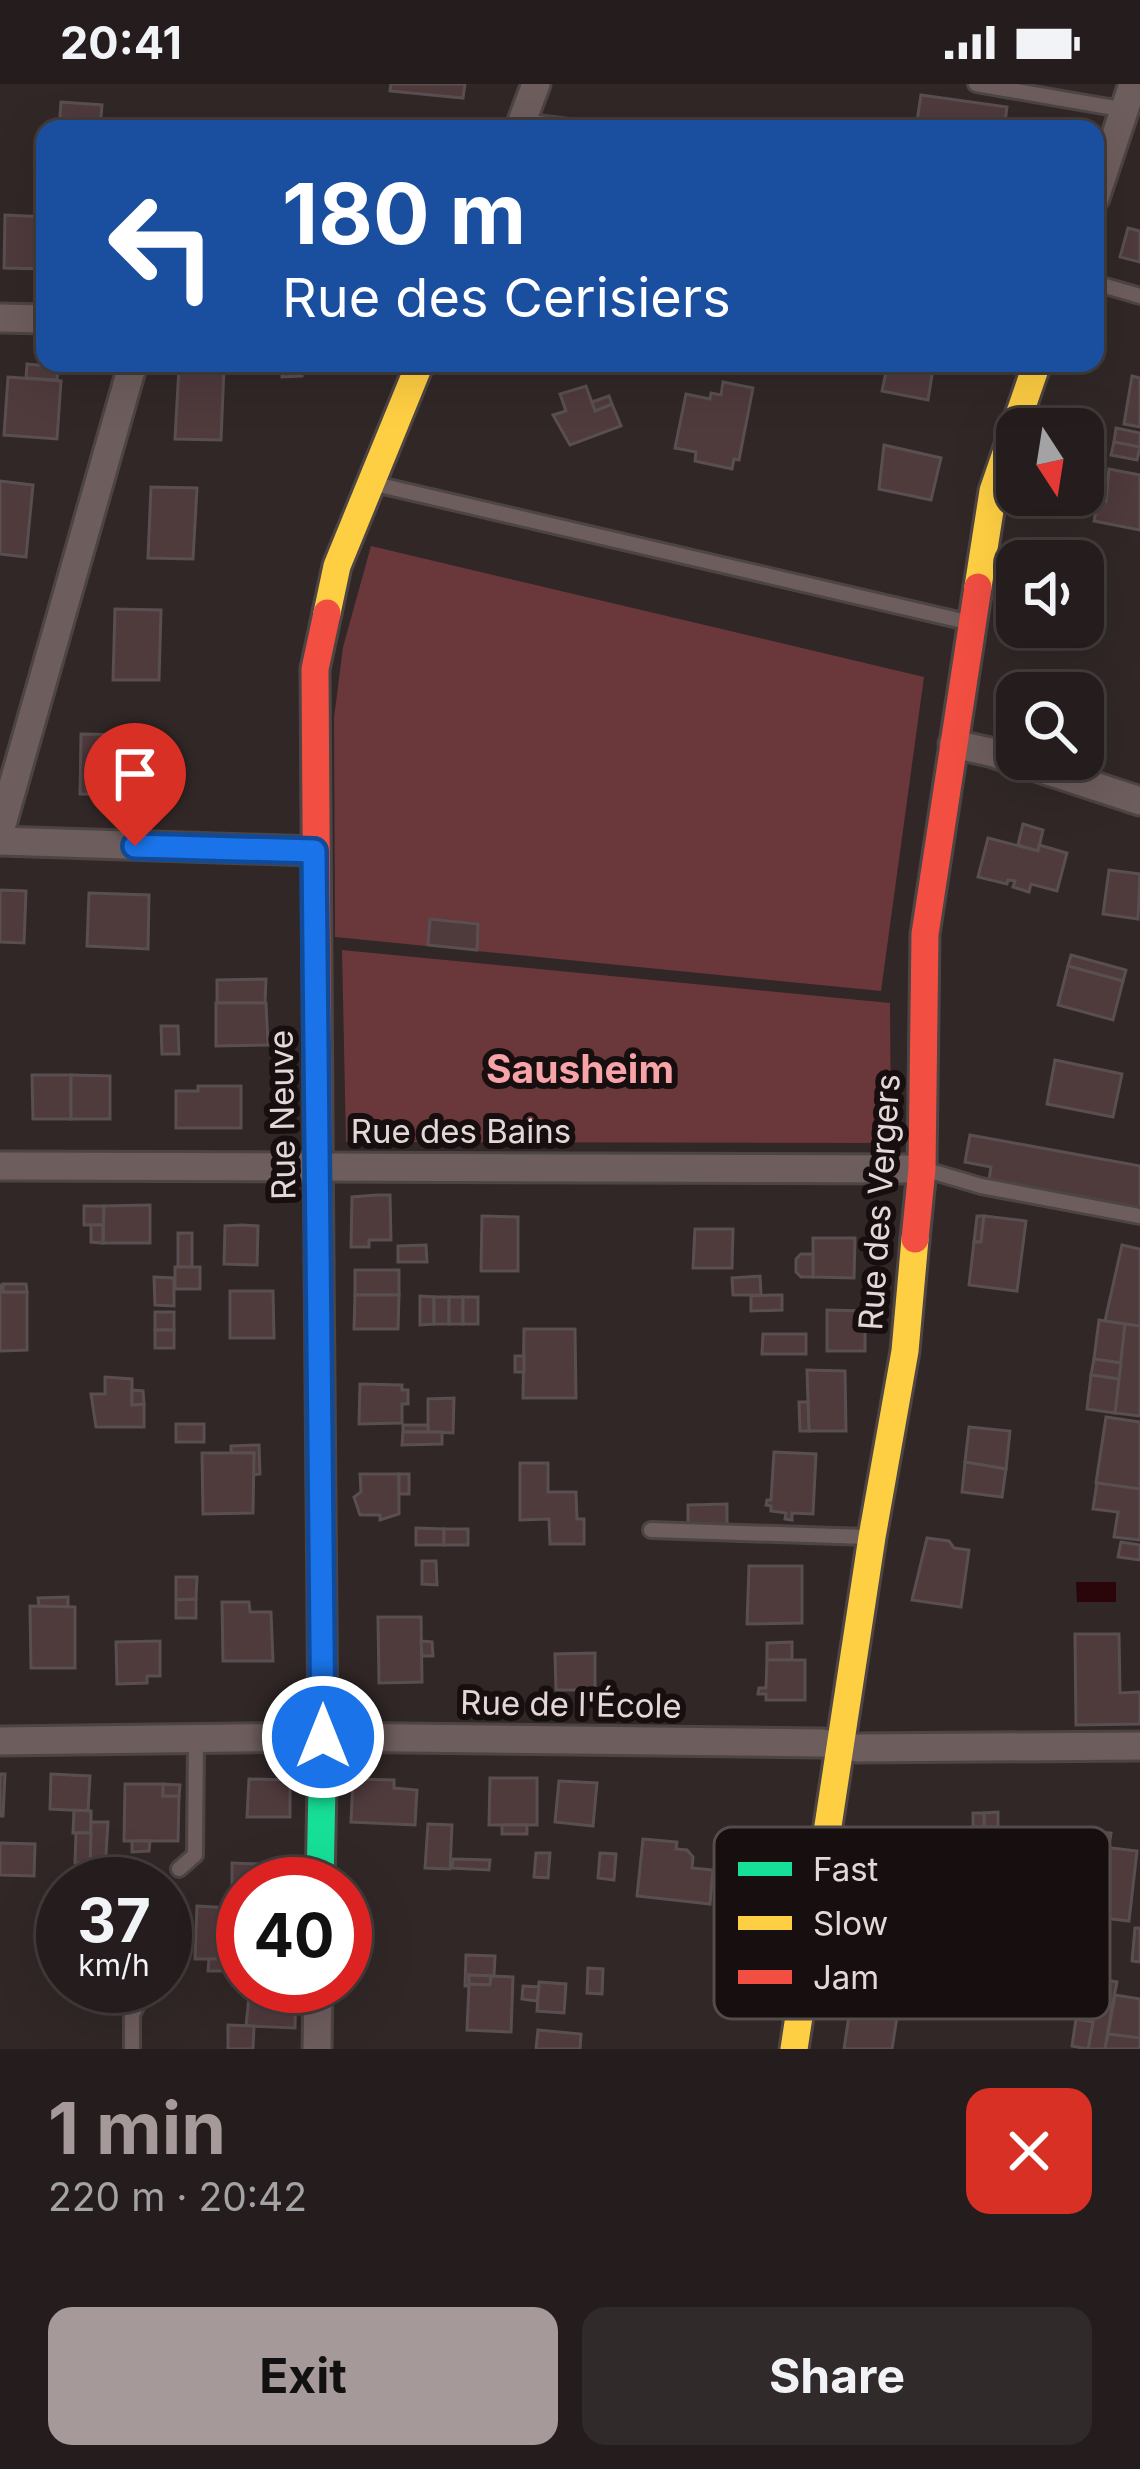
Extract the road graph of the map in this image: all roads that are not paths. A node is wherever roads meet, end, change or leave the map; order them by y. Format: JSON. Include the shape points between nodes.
{"nodes":[{"id":1,"x":536,"y":84,"type":"edge"},
{"id":2,"x":976,"y":84,"type":"edge"},
{"id":3,"x":1130,"y":97,"type":"edge"},
{"id":4,"x":522,"y":120,"type":"edge"},
{"id":5,"x":1104,"y":172,"type":"edge"},
{"id":6,"x":1104,"y":286,"type":"edge"},
{"id":7,"x":1140,"y":296,"type":"edge"},
{"id":8,"x":0,"y":318,"type":"edge"},
{"id":9,"x":36,"y":319,"type":"edge"},
{"id":10,"x":130,"y":372,"type":"edge"},
{"id":11,"x":416,"y":372,"type":"edge"},
{"id":12,"x":1034,"y":372,"type":"edge"},
{"id":13,"x":372,"y":483,"type":"junction"},
{"id":14,"x":972,"y":623,"type":"junction"},
{"id":15,"x":953,"y":744,"type":"junction"},
{"id":16,"x":1140,"y":801,"type":"edge"},
{"id":17,"x":0,"y":831,"type":"edge"},
{"id":18,"x":0,"y":842,"type":"edge"},
{"id":19,"x":314,"y":851,"type":"junction"},
{"id":20,"x":0,"y":1166,"type":"edge"},
{"id":21,"x":318,"y":1166,"type":"junction"},
{"id":22,"x":922,"y":1168,"type":"junction"},
{"id":23,"x":1140,"y":1216,"type":"edge"},
{"id":24,"x":651,"y":1530,"type":"dead end"},
{"id":25,"x":872,"y":1537,"type":"junction"},
{"id":26,"x":323,"y":1737,"type":"junction"},
{"id":27,"x":196,"y":1739,"type":"junction"},
{"id":28,"x":0,"y":1741,"type":"edge"},
{"id":29,"x":839,"y":1745,"type":"junction"},
{"id":30,"x":1140,"y":1747,"type":"edge"},
{"id":31,"x":827,"y":1827,"type":"edge"},
{"id":32,"x":321,"y":1857,"type":"edge"},
{"id":33,"x":192,"y":1858,"type":"edge"},
{"id":34,"x":133,"y":2013,"type":"edge"},
{"id":35,"x":318,"y":2013,"type":"edge"},
{"id":36,"x":798,"y":2019,"type":"edge"},
{"id":37,"x":132,"y":2049,"type":"edge"},
{"id":38,"x":317,"y":2049,"type":"edge"},
{"id":39,"x":794,"y":2049,"type":"edge"}],
"edges":[{"from":1,"to":4,"type":"street"},
{"from":2,"to":3,"type":"lane"},
{"from":3,"to":5,"type":"street"},
{"from":6,"to":7,"type":"lane"},
{"from":8,"to":9,"type":"street"},
{"from":10,"to":17,"type":"street"},
{"from":11,"to":13,"type":"street","name":"Rue Neuve"},
{"from":12,"to":14,"type":"street","name":"Rue des Vergers","via":[[993,491]]},
{"from":13,"to":14,"type":"lane"},
{"from":13,"to":19,"type":"street","name":"Rue Neuve","via":[[337,566],[315,669]]},
{"from":14,"to":15,"type":"street","name":"Rue des Vergers"},
{"from":15,"to":16,"type":"street"},
{"from":15,"to":22,"type":"street","name":"Rue des Vergers","via":[[925,934]]},
{"from":18,"to":19,"type":"street"},
{"from":19,"to":21,"type":"street","name":"Rue Neuve"},
{"from":20,"to":21,"type":"street","name":"Rue des Bains"},
{"from":21,"to":22,"type":"street","name":"Rue des Bains"},
{"from":21,"to":26,"type":"street","name":"Rue Neuve"},
{"from":22,"to":23,"type":"lane"},
{"from":22,"to":25,"type":"street","name":"Rue des Vergers","via":[[905,1351]]},
{"from":24,"to":25,"type":"lane"},
{"from":25,"to":29,"type":"street","name":"Rue des Vergers"},
{"from":26,"to":27,"type":"street","name":"Rue de l'École"},
{"from":26,"to":29,"type":"street","name":"Rue de l'École"},
{"from":26,"to":32,"type":"street","name":"Rue Neuve"},
{"from":27,"to":28,"type":"street","name":"Rue de l'École"},
{"from":27,"to":33,"type":"lane"},
{"from":29,"to":30,"type":"street","name":"Rue de l'École"},
{"from":29,"to":31,"type":"street","name":"Rue des Vergers"},
{"from":34,"to":37,"type":"lane"},
{"from":35,"to":38,"type":"street"},
{"from":36,"to":39,"type":"street","name":"Rue des Vergers"}]}
